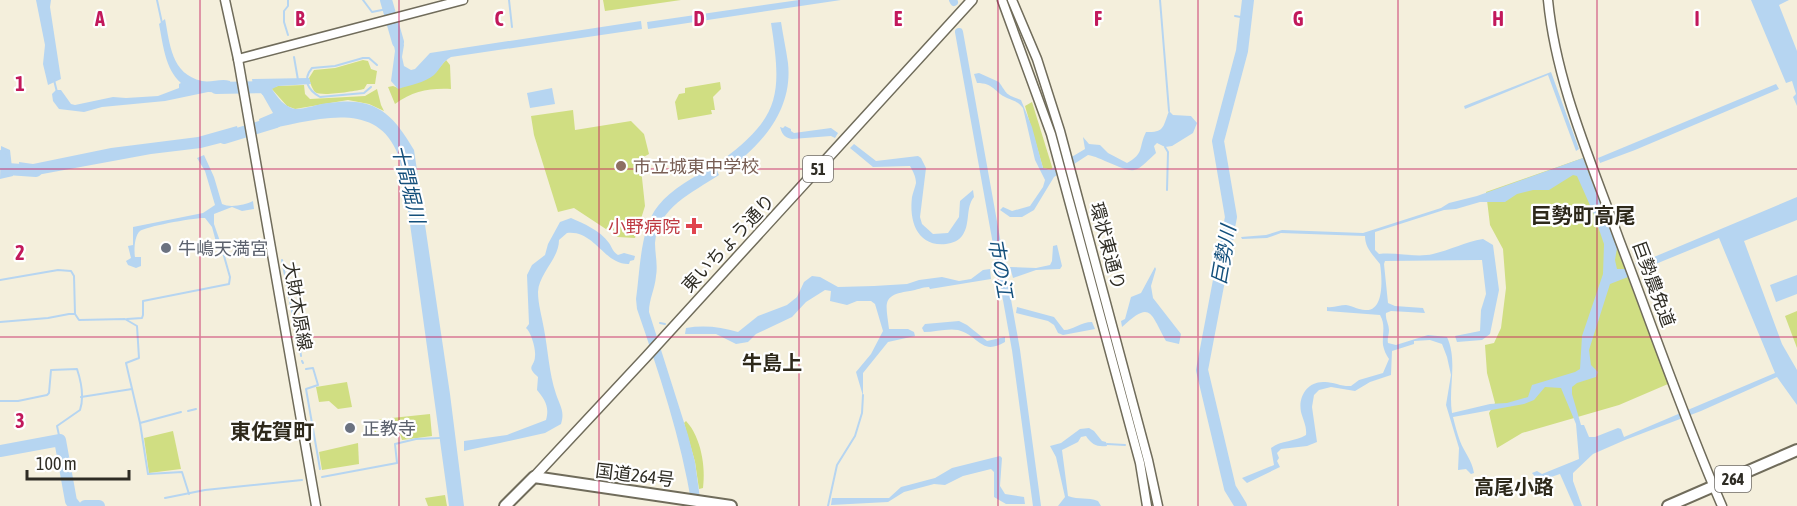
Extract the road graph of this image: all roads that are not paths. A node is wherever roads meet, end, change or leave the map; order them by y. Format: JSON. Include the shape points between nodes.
{"nodes":[{"id":1,"x":225,"y":0,"type":"edge"},
{"id":2,"x":463,"y":0,"type":"edge"},
{"id":3,"x":972,"y":0,"type":"edge"},
{"id":4,"x":1002,"y":0,"type":"edge"},
{"id":5,"x":1012,"y":0,"type":"edge"},
{"id":6,"x":1548,"y":0,"type":"edge"},
{"id":7,"x":238,"y":58,"type":"junction"},
{"id":8,"x":1797,"y":450,"type":"edge"},
{"id":9,"x":534,"y":477,"type":"junction"},
{"id":10,"x":1714,"y":488,"type":"junction"},
{"id":11,"x":724,"y":505,"type":"edge"},
{"id":12,"x":316,"y":506,"type":"edge"},
{"id":13,"x":505,"y":506,"type":"edge"},
{"id":14,"x":1147,"y":506,"type":"edge"},
{"id":15,"x":1158,"y":506,"type":"edge"},
{"id":16,"x":1668,"y":506,"type":"edge"},
{"id":17,"x":1722,"y":506,"type":"edge"}],
"edges":[{"from":1,"to":7,"type":"street"},
{"from":2,"to":7,"type":"street"},
{"from":3,"to":9,"type":"main road","name":"東いちょう通り","number":"51"},
{"from":4,"to":14,"type":"street","name":"環状東通り","via":[[1051,134],[1137,453]]},
{"from":5,"to":15,"type":"street","name":"環状東通り","via":[[1037,59],[1060,131]]},
{"from":6,"to":10,"type":"street","name":"巨勢農免道","via":[[1559,65],[1587,152]]},
{"from":7,"to":12,"type":"street","name":"大財木原線"},
{"from":8,"to":10,"type":"highway","number":"264"},
{"from":9,"to":11,"type":"highway","name":"国道264号"},
{"from":9,"to":13,"type":"highway","name":"東いちょう通り"},
{"from":10,"to":16,"type":"highway","number":"264"},
{"from":10,"to":17,"type":"street","name":"巨勢農免道"}]}
